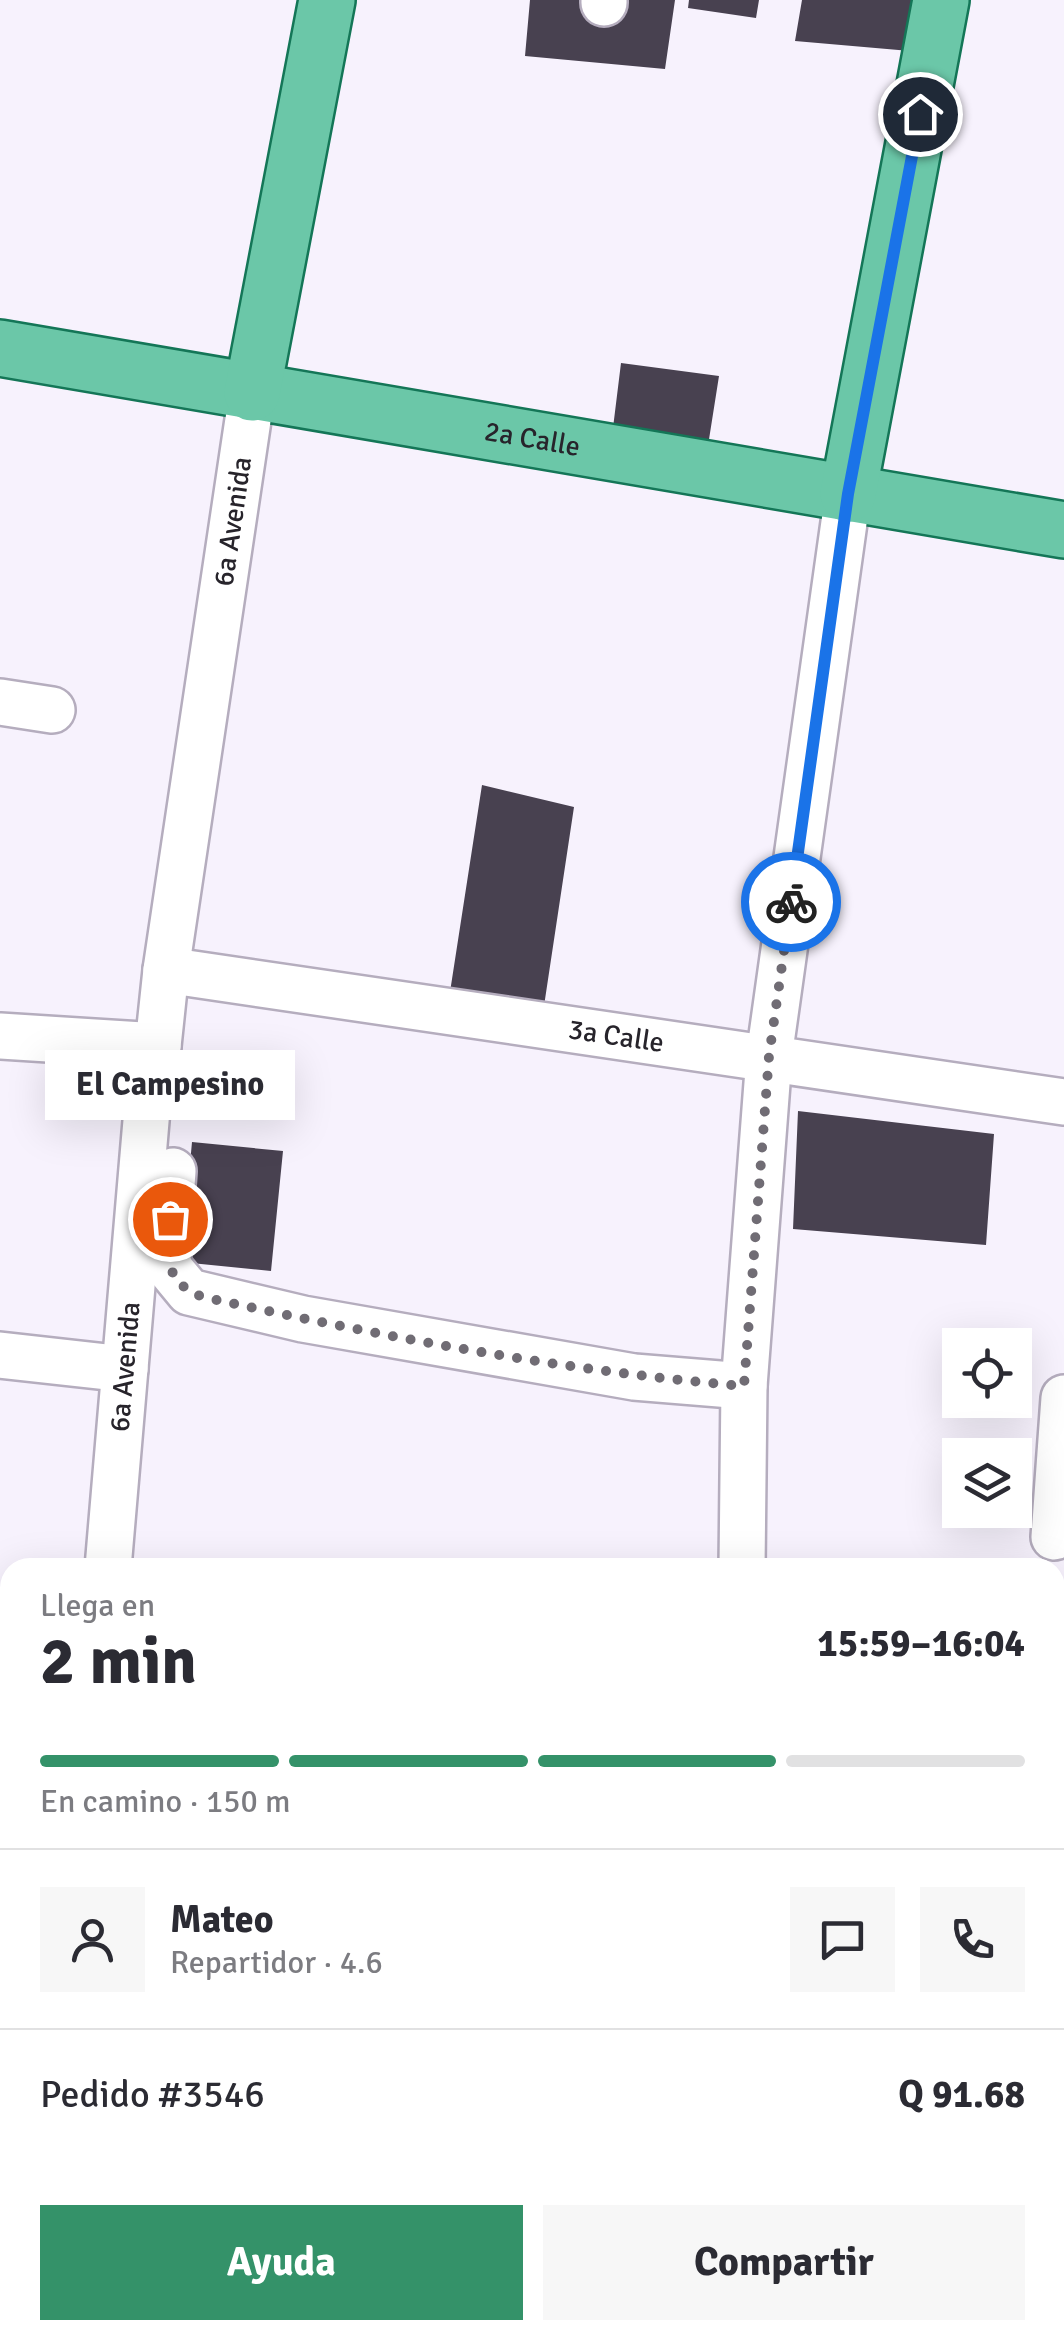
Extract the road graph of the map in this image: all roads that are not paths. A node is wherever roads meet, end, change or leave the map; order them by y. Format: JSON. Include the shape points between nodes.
{"nodes":[{"id":1,"x":327,"y":0,"type":"edge"},
{"id":2,"x":941,"y":0,"type":"edge"},
{"id":3,"x":0,"y":348,"type":"edge"},
{"id":4,"x":252,"y":393,"type":"junction"},
{"id":5,"x":848,"y":494,"type":"junction"},
{"id":6,"x":1064,"y":530,"type":"edge"},
{"id":7,"x":0,"y":702,"type":"edge"},
{"id":8,"x":52,"y":710,"type":"dead end"},
{"id":9,"x":166,"y":970,"type":"junction"},
{"id":10,"x":0,"y":1036,"type":"edge"},
{"id":11,"x":158,"y":1046,"type":"junction"},
{"id":12,"x":769,"y":1056,"type":"junction"},
{"id":13,"x":1064,"y":1102,"type":"edge"},
{"id":14,"x":0,"y":1355,"type":"edge"},
{"id":15,"x":125,"y":1369,"type":"junction"},
{"id":16,"x":744,"y":1386,"type":"junction"},
{"id":17,"x":1064,"y":1398,"type":"edge"},
{"id":18,"x":1054,"y":1537,"type":"dead end"},
{"id":19,"x":109,"y":1558,"type":"edge"},
{"id":20,"x":742,"y":1558,"type":"edge"}],
"edges":[{"from":1,"to":4,"type":"main road","name":"6a Avenida"},
{"from":2,"to":5,"type":"main road"},
{"from":3,"to":4,"type":"main road","name":"2a Calle"},
{"from":4,"to":5,"type":"main road","name":"2a Calle"},
{"from":4,"to":9,"type":"street","name":"6a Avenida"},
{"from":5,"to":6,"type":"main road","name":"2a Calle"},
{"from":5,"to":12,"type":"street"},
{"from":7,"to":8,"type":"street"},
{"from":9,"to":11,"type":"street","name":"6a Avenida"},
{"from":9,"to":12,"type":"street","name":"3a Calle"},
{"from":10,"to":11,"type":"street"},
{"from":11,"to":15,"type":"street","name":"6a Avenida","via":[[150,1074]]},
{"from":11,"to":16,"type":"street","name":"6a Avenida","via":[[179,1074],[167,1255],[189,1292],[303,1319],[634,1377]]},
{"from":12,"to":13,"type":"street","name":"3a Calle"},
{"from":12,"to":16,"type":"street"},
{"from":14,"to":15,"type":"street"},
{"from":15,"to":19,"type":"street","name":"6a Avenida"},
{"from":16,"to":20,"type":"street"},
{"from":17,"to":18,"type":"street"}]}
